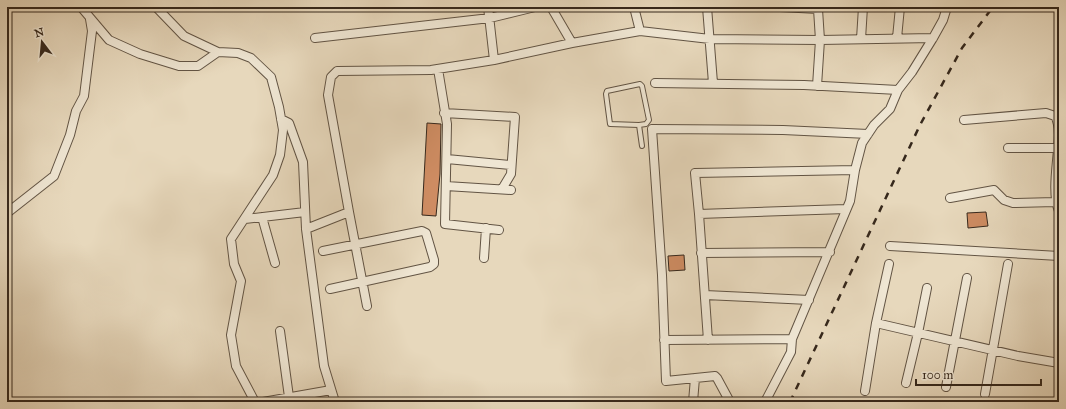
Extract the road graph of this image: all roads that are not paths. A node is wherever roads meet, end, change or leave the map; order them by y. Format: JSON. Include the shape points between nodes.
{"nodes":[{"id":1,"x":81,"y":7,"type":"edge"},
{"id":2,"x":156,"y":7,"type":"edge"},
{"id":3,"x":488,"y":7,"type":"edge"},
{"id":4,"x":535,"y":7,"type":"edge"},
{"id":5,"x":551,"y":7,"type":"edge"},
{"id":6,"x":634,"y":7,"type":"edge"},
{"id":7,"x":707,"y":7,"type":"edge"},
{"id":8,"x":780,"y":7,"type":"edge"},
{"id":9,"x":863,"y":7,"type":"edge"},
{"id":10,"x":900,"y":7,"type":"edge"},
{"id":11,"x":947,"y":7,"type":"edge"},
{"id":12,"x":90,"y":18,"type":"junction"},
{"id":13,"x":490,"y":18,"type":"junction"},
{"id":14,"x":640,"y":31,"type":"junction"},
{"id":15,"x":315,"y":38,"type":"dead end"},
{"id":16,"x":897,"y":38,"type":"junction"},
{"id":17,"x":932,"y":38,"type":"junction"},
{"id":18,"x":710,"y":39,"type":"junction"},
{"id":19,"x":861,"y":39,"type":"junction"},
{"id":20,"x":820,"y":40,"type":"junction"},
{"id":21,"x":572,"y":44,"type":"junction"},
{"id":22,"x":218,"y":52,"type":"junction"},
{"id":23,"x":494,"y":60,"type":"junction"},
{"id":24,"x":438,"y":69,"type":"junction"},
{"id":25,"x":655,"y":83,"type":"dead end"},
{"id":26,"x":713,"y":83,"type":"junction"},
{"id":27,"x":817,"y":86,"type":"junction"},
{"id":28,"x":898,"y":90,"type":"junction"},
{"id":29,"x":444,"y":113,"type":"junction"},
{"id":30,"x":281,"y":119,"type":"junction"},
{"id":31,"x":964,"y":120,"type":"dead end"},
{"id":32,"x":640,"y":125,"type":"junction"},
{"id":33,"x":652,"y":129,"type":"junction"},
{"id":34,"x":640,"y":130,"type":"junction"},
{"id":35,"x":868,"y":134,"type":"junction"},
{"id":36,"x":642,"y":146,"type":"dead end"},
{"id":37,"x":1008,"y":148,"type":"dead end"},
{"id":38,"x":1059,"y":148,"type":"edge"},
{"id":39,"x":446,"y":159,"type":"junction"},
{"id":40,"x":511,"y":165,"type":"junction"},
{"id":41,"x":855,"y":170,"type":"junction"},
{"id":42,"x":446,"y":186,"type":"junction"},
{"id":43,"x":502,"y":189,"type":"junction"},
{"id":44,"x":511,"y":190,"type":"dead end"},
{"id":45,"x":950,"y":198,"type":"dead end"},
{"id":46,"x":1056,"y":202,"type":"junction"},
{"id":47,"x":846,"y":209,"type":"junction"},
{"id":48,"x":1059,"y":211,"type":"edge"},
{"id":49,"x":305,"y":212,"type":"junction"},
{"id":50,"x":349,"y":212,"type":"junction"},
{"id":51,"x":7,"y":213,"type":"edge"},
{"id":52,"x":699,"y":214,"type":"junction"},
{"id":53,"x":262,"y":217,"type":"junction"},
{"id":54,"x":245,"y":219,"type":"junction"},
{"id":55,"x":486,"y":228,"type":"junction"},
{"id":56,"x":306,"y":229,"type":"junction"},
{"id":57,"x":499,"y":230,"type":"dead end"},
{"id":58,"x":355,"y":244,"type":"junction"},
{"id":59,"x":890,"y":246,"type":"dead end"},
{"id":60,"x":323,"y":251,"type":"dead end"},
{"id":61,"x":830,"y":252,"type":"junction"},
{"id":62,"x":701,"y":253,"type":"junction"},
{"id":63,"x":1059,"y":256,"type":"edge"},
{"id":64,"x":484,"y":258,"type":"dead end"},
{"id":65,"x":275,"y":263,"type":"dead end"},
{"id":66,"x":889,"y":264,"type":"dead end"},
{"id":67,"x":1008,"y":264,"type":"dead end"},
{"id":68,"x":967,"y":278,"type":"dead end"},
{"id":69,"x":362,"y":281,"type":"junction"},
{"id":70,"x":330,"y":288,"type":"dead end"},
{"id":71,"x":927,"y":288,"type":"dead end"},
{"id":72,"x":704,"y":295,"type":"junction"},
{"id":73,"x":809,"y":300,"type":"junction"},
{"id":74,"x":367,"y":306,"type":"dead end"},
{"id":75,"x":876,"y":323,"type":"junction"},
{"id":76,"x":280,"y":330,"type":"dead end"},
{"id":77,"x":918,"y":333,"type":"junction"},
{"id":78,"x":792,"y":339,"type":"junction"},
{"id":79,"x":664,"y":340,"type":"junction"},
{"id":80,"x":708,"y":340,"type":"junction"},
{"id":81,"x":956,"y":342,"type":"junction"},
{"id":82,"x":992,"y":350,"type":"junction"},
{"id":83,"x":1059,"y":363,"type":"edge"},
{"id":84,"x":695,"y":378,"type":"junction"},
{"id":85,"x":906,"y":383,"type":"dead end"},
{"id":86,"x":946,"y":388,"type":"dead end"},
{"id":87,"x":331,"y":390,"type":"junction"},
{"id":88,"x":865,"y":391,"type":"dead end"},
{"id":89,"x":985,"y":394,"type":"dead end"},
{"id":90,"x":289,"y":397,"type":"junction"},
{"id":91,"x":299,"y":399,"type":"edge"},
{"id":92,"x":256,"y":402,"type":"edge"},
{"id":93,"x":263,"y":402,"type":"edge"},
{"id":94,"x":335,"y":402,"type":"edge"},
{"id":95,"x":693,"y":402,"type":"edge"},
{"id":96,"x":730,"y":402,"type":"edge"},
{"id":97,"x":765,"y":402,"type":"edge"}],
"edges":[{"from":1,"to":12,"type":"street"},
{"from":2,"to":22,"type":"street","via":[[184,36]]},
{"from":3,"to":13,"type":"street"},
{"from":4,"to":13,"type":"street"},
{"from":5,"to":21,"type":"street"},
{"from":6,"to":14,"type":"street"},
{"from":7,"to":18,"type":"street"},
{"from":8,"to":20,"type":"street","via":[[818,9]]},
{"from":9,"to":19,"type":"street"},
{"from":10,"to":16,"type":"street"},
{"from":11,"to":17,"type":"street","via":[[943,20]]},
{"from":12,"to":22,"type":"street","via":[[109,40],[140,54],[179,66],[198,66]]},
{"from":12,"to":51,"type":"street","via":[[92,31],[84,96],[76,111],[70,135],[54,176]]},
{"from":13,"to":15,"type":"street"},
{"from":13,"to":23,"type":"street"},
{"from":14,"to":18,"type":"street"},
{"from":14,"to":21,"type":"street"},
{"from":16,"to":17,"type":"street"},
{"from":16,"to":19,"type":"street"},
{"from":17,"to":28,"type":"street"},
{"from":18,"to":20,"type":"street"},
{"from":18,"to":26,"type":"street"},
{"from":19,"to":20,"type":"street"},
{"from":20,"to":27,"type":"street"},
{"from":21,"to":23,"type":"street"},
{"from":22,"to":30,"type":"street","via":[[238,53],[251,58],[271,76]]},
{"from":23,"to":24,"type":"street"},
{"from":24,"to":29,"type":"street"},
{"from":24,"to":50,"type":"street","via":[[337,71],[331,78],[328,95]]},
{"from":25,"to":26,"type":"street"},
{"from":26,"to":27,"type":"street"},
{"from":27,"to":28,"type":"street"},
{"from":28,"to":35,"type":"street","via":[[890,109]]},
{"from":29,"to":39,"type":"street","via":[[447,124]]},
{"from":29,"to":40,"type":"street","via":[[515,117]]},
{"from":30,"to":49,"type":"street","via":[[289,123],[303,162]]},
{"from":30,"to":54,"type":"street","via":[[283,130],[280,155],[273,175]]},
{"from":31,"to":38,"type":"street","via":[[1050,114],[1057,120]]},
{"from":32,"to":32,"type":"lane","via":[[646,124],[649,120],[641,85],[607,91],[610,124]]},
{"from":32,"to":34,"type":"lane"},
{"from":33,"to":34,"type":"lane"},
{"from":33,"to":35,"type":"street","via":[[783,130]]},
{"from":33,"to":79,"type":"street"},
{"from":34,"to":36,"type":"lane"},
{"from":35,"to":41,"type":"street","via":[[862,143]]},
{"from":37,"to":38,"type":"street"},
{"from":38,"to":46,"type":"street","via":[[1054,192]]},
{"from":39,"to":40,"type":"street"},
{"from":39,"to":42,"type":"street"},
{"from":40,"to":43,"type":"street","via":[[511,174]]},
{"from":41,"to":47,"type":"street","via":[[850,201]]},
{"from":41,"to":52,"type":"street","via":[[695,174]]},
{"from":42,"to":43,"type":"street"},
{"from":42,"to":55,"type":"street","via":[[445,224]]},
{"from":43,"to":44,"type":"street"},
{"from":45,"to":46,"type":"street","via":[[994,190],[1004,200],[1013,203]]},
{"from":46,"to":48,"type":"street"},
{"from":47,"to":52,"type":"street"},
{"from":47,"to":61,"type":"street"},
{"from":49,"to":53,"type":"street"},
{"from":49,"to":56,"type":"street"},
{"from":50,"to":56,"type":"street"},
{"from":50,"to":58,"type":"street"},
{"from":52,"to":62,"type":"street"},
{"from":53,"to":54,"type":"street"},
{"from":53,"to":65,"type":"street"},
{"from":54,"to":92,"type":"street","via":[[232,239],[234,264],[241,281],[231,335],[236,366]]},
{"from":55,"to":57,"type":"street"},
{"from":55,"to":64,"type":"street"},
{"from":56,"to":87,"type":"street","via":[[324,366]]},
{"from":58,"to":60,"type":"street"},
{"from":58,"to":69,"type":"street"},
{"from":58,"to":69,"type":"street","via":[[423,231],[434,260],[430,267]]},
{"from":59,"to":63,"type":"street"},
{"from":61,"to":62,"type":"street"},
{"from":61,"to":73,"type":"street"},
{"from":62,"to":72,"type":"street"},
{"from":66,"to":75,"type":"street"},
{"from":67,"to":82,"type":"street"},
{"from":68,"to":81,"type":"street"},
{"from":69,"to":70,"type":"street"},
{"from":69,"to":74,"type":"street"},
{"from":71,"to":77,"type":"street"},
{"from":72,"to":73,"type":"street"},
{"from":72,"to":80,"type":"street"},
{"from":73,"to":78,"type":"street"},
{"from":75,"to":77,"type":"street"},
{"from":75,"to":88,"type":"street"},
{"from":76,"to":90,"type":"street"},
{"from":77,"to":81,"type":"street"},
{"from":77,"to":85,"type":"street"},
{"from":78,"to":80,"type":"street"},
{"from":78,"to":97,"type":"street","via":[[790,352]]},
{"from":79,"to":80,"type":"street"},
{"from":79,"to":84,"type":"street","via":[[666,381]]},
{"from":81,"to":82,"type":"street"},
{"from":81,"to":86,"type":"street"},
{"from":82,"to":83,"type":"street"},
{"from":82,"to":89,"type":"street"},
{"from":84,"to":95,"type":"street"},
{"from":84,"to":96,"type":"street","via":[[717,378]]},
{"from":87,"to":91,"type":"street"},
{"from":87,"to":94,"type":"street"},
{"from":90,"to":91,"type":"street"},
{"from":90,"to":93,"type":"street"}]}
